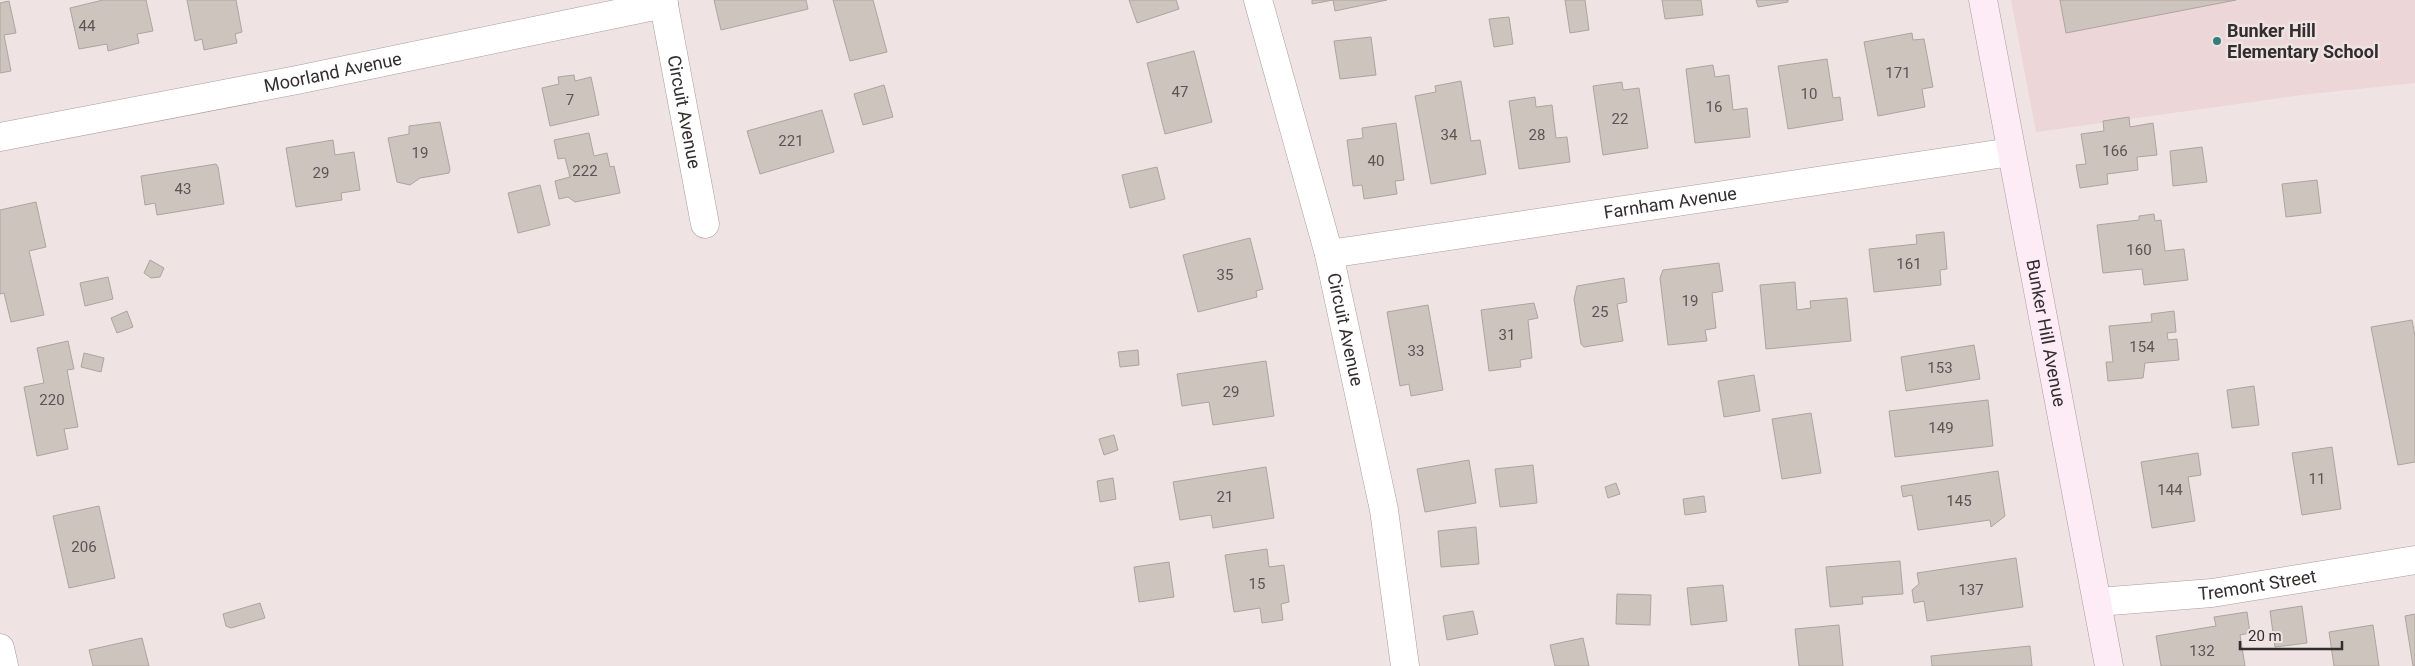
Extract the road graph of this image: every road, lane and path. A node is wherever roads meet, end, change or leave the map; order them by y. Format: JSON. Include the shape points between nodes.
{"nodes":[{"id":1,"x":1258,"y":0,"type":"edge"},
{"id":2,"x":1983,"y":0,"type":"edge"},
{"id":3,"x":663,"y":2,"type":"edge"},
{"id":4,"x":0,"y":137,"type":"edge"},
{"id":5,"x":2010,"y":152,"type":"junction"},
{"id":6,"x":705,"y":224,"type":"dead end"},
{"id":7,"x":1329,"y":254,"type":"junction"},
{"id":8,"x":2415,"y":560,"type":"edge"},
{"id":9,"x":2098,"y":602,"type":"junction"},
{"id":10,"x":0,"y":648,"type":"edge"},
{"id":11,"x":4,"y":666,"type":"edge"},
{"id":12,"x":1404,"y":666,"type":"edge"},
{"id":13,"x":2109,"y":666,"type":"edge"}],
"edges":[{"from":1,"to":7,"type":"street","name":"Circuit Avenue"},
{"from":2,"to":5,"type":"main road","name":"Bunker Hill Avenue"},
{"from":3,"to":4,"type":"street","name":"Moorland Avenue","via":[[297,80]]},
{"from":3,"to":6,"type":"street","name":"Circuit Avenue"},
{"from":5,"to":7,"type":"street","name":"Farnham Avenue"},
{"from":5,"to":9,"type":"main road","name":"Bunker Hill Avenue"},
{"from":7,"to":12,"type":"street","name":"Circuit Avenue","via":[[1384,510]]},
{"from":8,"to":9,"type":"street","name":"Tremont Street","via":[[2212,593]]},
{"from":9,"to":13,"type":"main road","name":"Bunker Hill Avenue"},
{"from":10,"to":11,"type":"street"}]}
